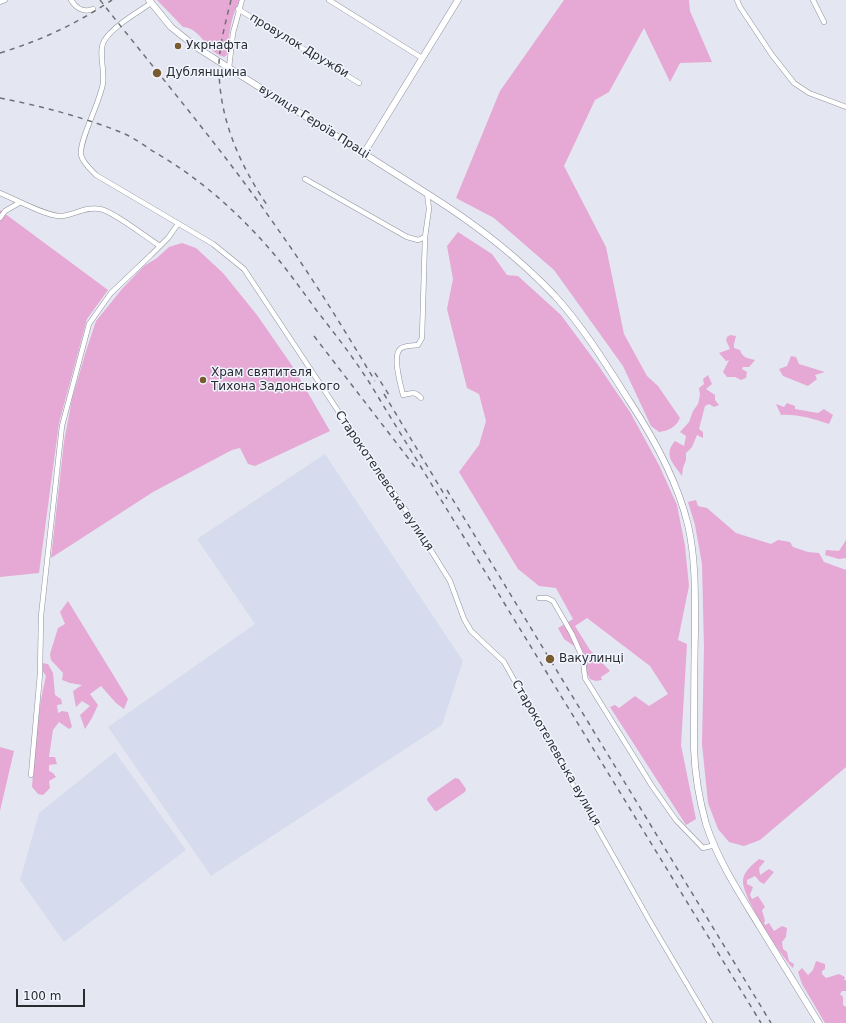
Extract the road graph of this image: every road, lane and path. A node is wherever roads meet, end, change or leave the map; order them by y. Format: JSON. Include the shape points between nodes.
{"nodes":[{"id":1,"x":5,"y":0,"type":"edge"},
{"id":2,"x":71,"y":0,"type":"edge"},
{"id":3,"x":242,"y":0,"type":"edge"},
{"id":4,"x":329,"y":0,"type":"edge"},
{"id":5,"x":458,"y":0,"type":"edge"},
{"id":6,"x":737,"y":0,"type":"edge"},
{"id":7,"x":812,"y":0,"type":"edge"},
{"id":8,"x":150,"y":1,"type":"edge"},
{"id":9,"x":0,"y":2,"type":"edge"},
{"id":10,"x":93,"y":9,"type":"dead end"},
{"id":11,"x":238,"y":9,"type":"junction"},
{"id":12,"x":824,"y":22,"type":"dead end"},
{"id":13,"x":422,"y":58,"type":"junction"},
{"id":14,"x":229,"y":68,"type":"junction"},
{"id":15,"x":359,"y":83,"type":"dead end"},
{"id":16,"x":846,"y":107,"type":"edge"},
{"id":17,"x":364,"y":153,"type":"junction"},
{"id":18,"x":305,"y":179,"type":"dead end"},
{"id":19,"x":0,"y":193,"type":"edge"},
{"id":20,"x":427,"y":193,"type":"junction"},
{"id":21,"x":19,"y":203,"type":"junction"},
{"id":22,"x":0,"y":206,"type":"edge"},
{"id":23,"x":5,"y":211,"type":"junction"},
{"id":24,"x":0,"y":218,"type":"edge"},
{"id":25,"x":178,"y":224,"type":"junction"},
{"id":26,"x":425,"y":237,"type":"junction"},
{"id":27,"x":160,"y":246,"type":"junction"},
{"id":28,"x":421,"y":398,"type":"dead end"},
{"id":29,"x":539,"y":598,"type":"dead end"},
{"id":30,"x":31,"y":775,"type":"dead end"},
{"id":31,"x":715,"y":845,"type":"junction"},
{"id":32,"x":710,"y":1023,"type":"edge"},
{"id":33,"x":819,"y":1023,"type":"edge"}],
"edges":[{"from":1,"to":9,"type":"street"},
{"from":2,"to":10,"type":"street","via":[[78,8],[87,11]]},
{"from":3,"to":11,"type":"street"},
{"from":4,"to":13,"type":"street"},
{"from":5,"to":13,"type":"main road"},
{"from":6,"to":16,"type":"street","via":[[772,55],[794,83],[809,93]]},
{"from":7,"to":12,"type":"street"},
{"from":8,"to":14,"type":"main road","name":"вулиця Героїв Праці","via":[[171,27]]},
{"from":8,"to":25,"type":"street","name":"Старокотелевська вулиця","via":[[112,31],[104,41],[103,83],[81,145],[81,156],[86,166],[96,175]]},
{"from":11,"to":14,"type":"street"},
{"from":11,"to":15,"type":"street","name":"провулок Дружби"},
{"from":13,"to":17,"type":"main road"},
{"from":14,"to":17,"type":"main road","name":"вулиця Героїв Праці"},
{"from":17,"to":20,"type":"main road","name":"вулиця Героїв Праці"},
{"from":18,"to":26,"type":"street","via":[[407,237],[418,240]]},
{"from":19,"to":21,"type":"street"},
{"from":20,"to":26,"type":"street","via":[[429,209]]},
{"from":20,"to":31,"type":"main road","name":"вулиця Героїв Праці","via":[[500,244],[556,297],[588,339],[641,418],[665,462],[680,496],[692,550],[695,772],[703,811]]},
{"from":21,"to":23,"type":"street"},
{"from":21,"to":27,"type":"street","via":[[62,216],[91,208],[101,209]]},
{"from":22,"to":23,"type":"street"},
{"from":23,"to":24,"type":"street"},
{"from":25,"to":27,"type":"street"},
{"from":25,"to":32,"type":"street","name":"Старокотелевська вулиця","via":[[213,244],[244,269],[407,512],[450,581],[471,631],[504,662]]},
{"from":26,"to":28,"type":"street","via":[[422,338],[418,345],[400,349],[396,361],[403,396],[414,393]]},
{"from":27,"to":30,"type":"street","via":[[111,293],[89,324],[62,426],[41,616],[40,674]]},
{"from":29,"to":31,"type":"street","via":[[553,601],[583,658],[585,678],[676,820],[703,848]]},
{"from":31,"to":33,"type":"main road","name":"вулиця Героїв Праці","via":[[738,891]]}]}
